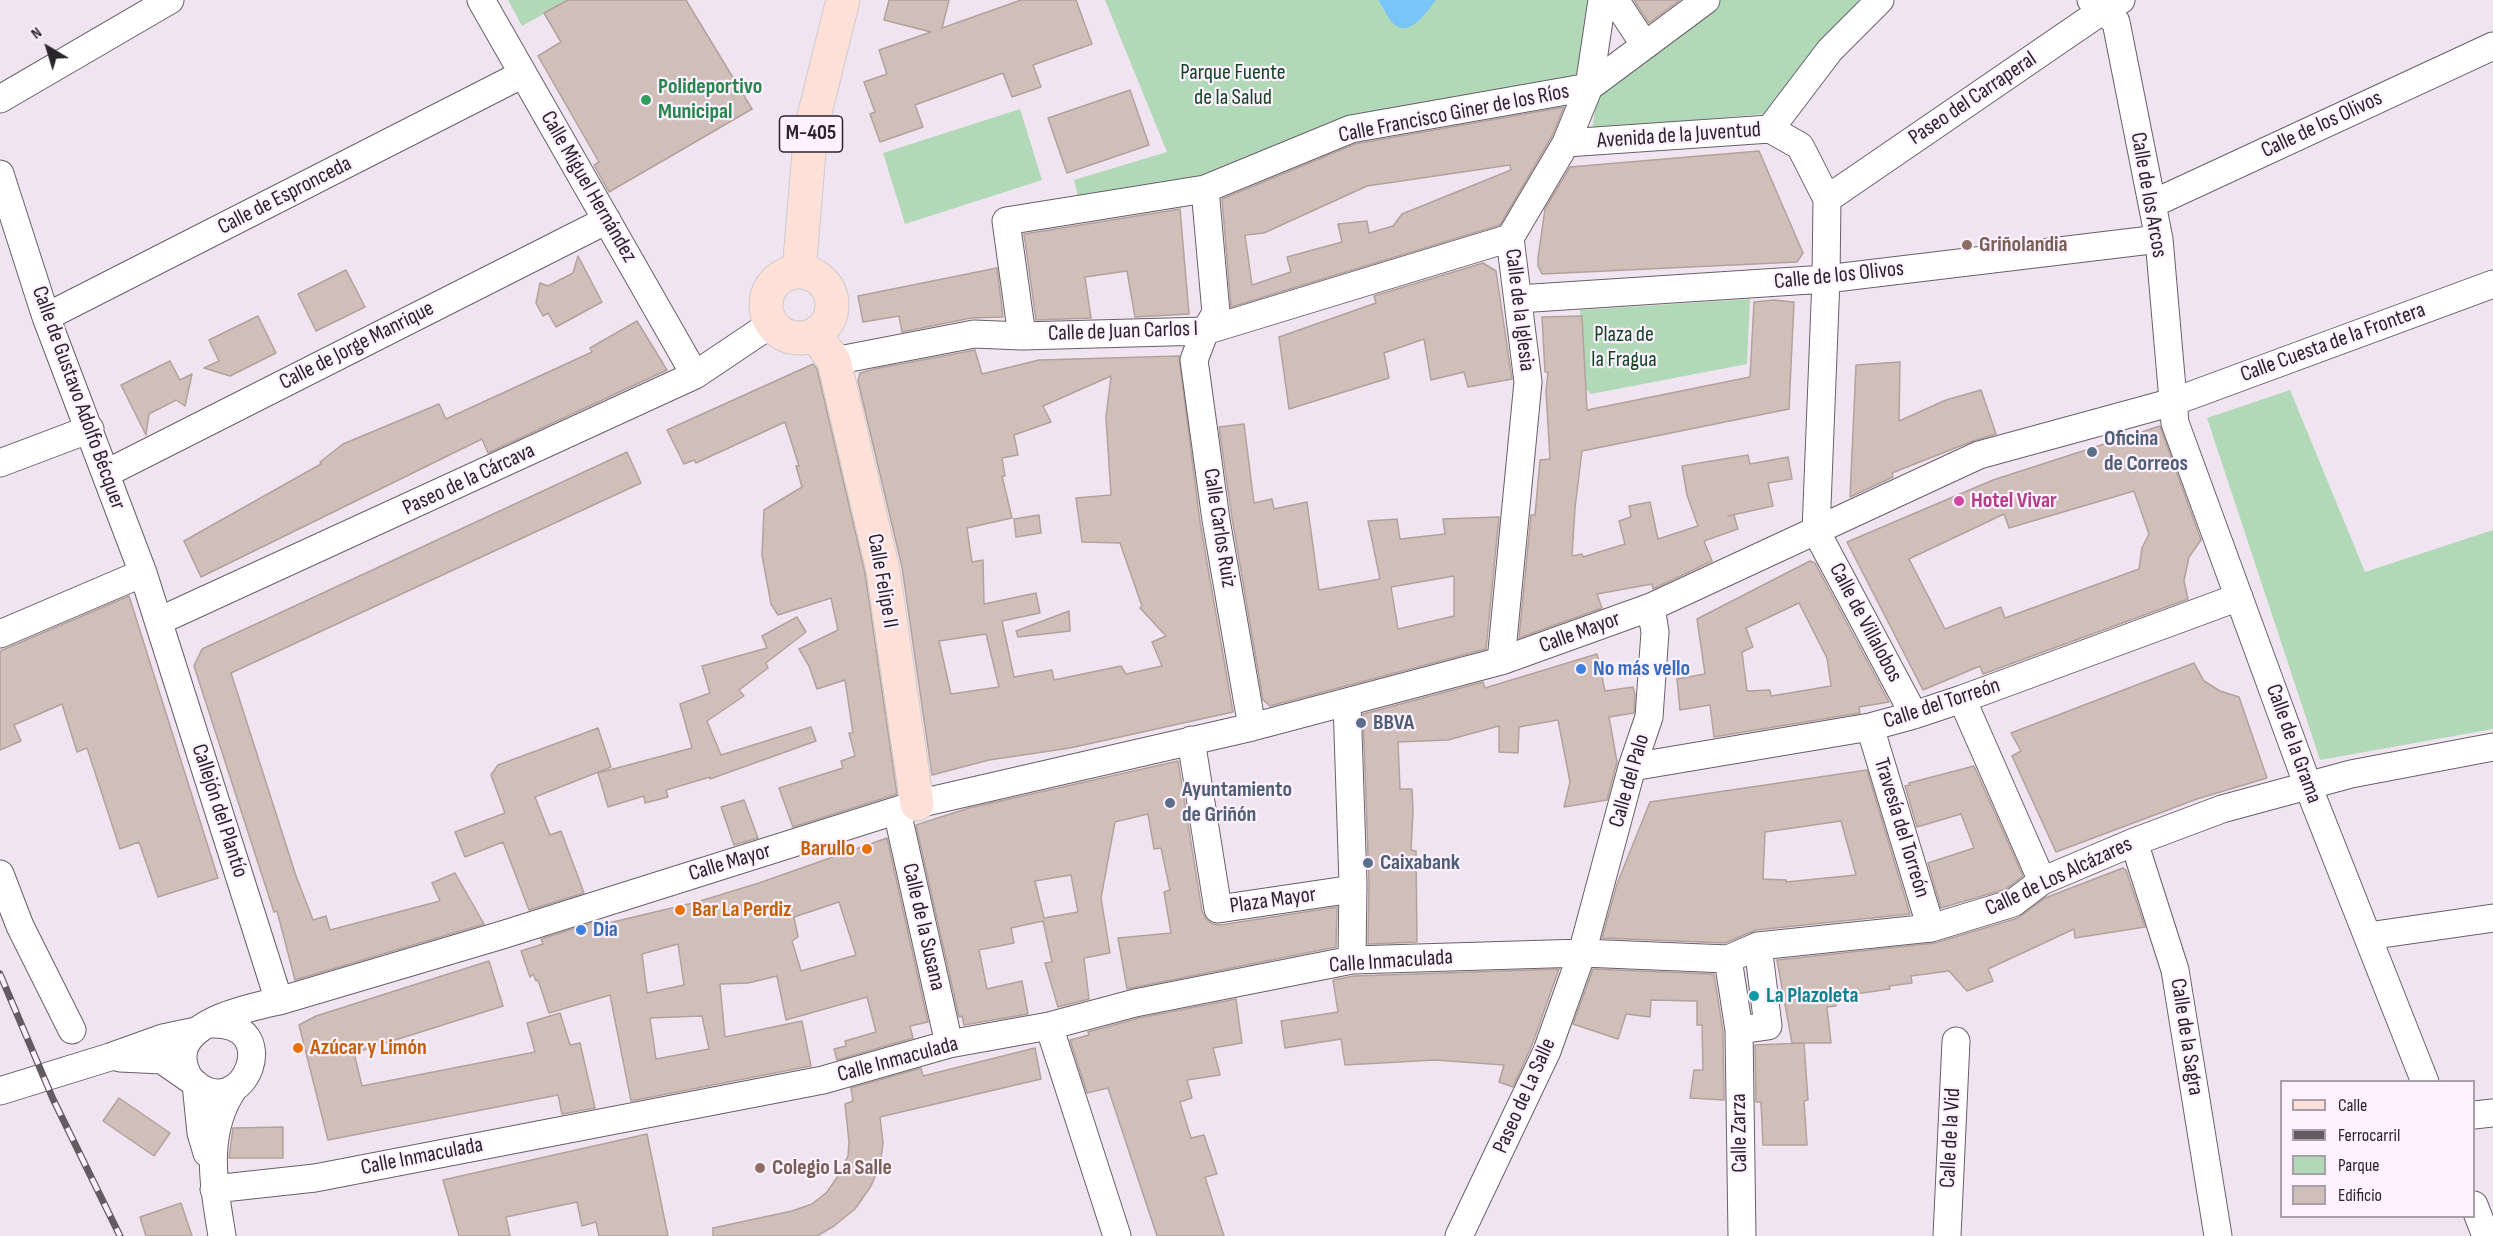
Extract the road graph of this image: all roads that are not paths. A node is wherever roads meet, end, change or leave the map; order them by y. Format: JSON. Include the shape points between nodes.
{"nodes":[{"id":1,"x":170,"y":0,"type":"edge"},
{"id":2,"x":481,"y":0,"type":"edge"},
{"id":3,"x":843,"y":0,"type":"edge"},
{"id":4,"x":1602,"y":0,"type":"edge"},
{"id":5,"x":1615,"y":0,"type":"edge"},
{"id":6,"x":1706,"y":0,"type":"edge"},
{"id":7,"x":1880,"y":0,"type":"edge"},
{"id":8,"x":2105,"y":3,"type":"edge"},
{"id":9,"x":1644,"y":44,"type":"junction"},
{"id":10,"x":2493,"y":46,"type":"edge"},
{"id":11,"x":523,"y":74,"type":"junction"},
{"id":12,"x":1589,"y":87,"type":"junction"},
{"id":13,"x":0,"y":99,"type":"edge"},
{"id":14,"x":1770,"y":129,"type":"junction"},
{"id":15,"x":1566,"y":143,"type":"junction"},
{"id":16,"x":0,"y":174,"type":"edge"},
{"id":17,"x":1205,"y":189,"type":"junction"},
{"id":18,"x":1827,"y":199,"type":"junction"},
{"id":19,"x":2152,"y":204,"type":"junction"},
{"id":20,"x":607,"y":220,"type":"junction"},
{"id":21,"x":1510,"y":238,"type":"junction"},
{"id":22,"x":2159,"y":239,"type":"junction"},
{"id":23,"x":799,"y":271,"type":"junction"},
{"id":24,"x":1826,"y":279,"type":"junction"},
{"id":25,"x":2493,"y":284,"type":"edge"},
{"id":26,"x":1518,"y":299,"type":"junction"},
{"id":27,"x":46,"y":317,"type":"junction"},
{"id":28,"x":771,"y":324,"type":"junction"},
{"id":29,"x":1204,"y":331,"type":"junction"},
{"id":30,"x":815,"y":334,"type":"junction"},
{"id":31,"x":1022,"y":336,"type":"junction"},
{"id":32,"x":834,"y":362,"type":"junction"},
{"id":33,"x":695,"y":375,"type":"junction"},
{"id":34,"x":2173,"y":402,"type":"junction"},
{"id":35,"x":90,"y":429,"type":"junction"},
{"id":36,"x":0,"y":463,"type":"edge"},
{"id":37,"x":107,"y":472,"type":"junction"},
{"id":38,"x":1819,"y":488,"type":"junction"},
{"id":39,"x":1841,"y":519,"type":"junction"},
{"id":40,"x":1816,"y":531,"type":"junction"},
{"id":41,"x":143,"y":573,"type":"junction"},
{"id":42,"x":2239,"y":597,"type":"junction"},
{"id":43,"x":1651,"y":607,"type":"junction"},
{"id":44,"x":159,"y":621,"type":"junction"},
{"id":45,"x":0,"y":634,"type":"edge"},
{"id":46,"x":1501,"y":661,"type":"junction"},
{"id":47,"x":1962,"y":699,"type":"junction"},
{"id":48,"x":1340,"y":704,"type":"junction"},
{"id":49,"x":1914,"y":715,"type":"junction"},
{"id":50,"x":1252,"y":727,"type":"junction"},
{"id":51,"x":1870,"y":727,"type":"junction"},
{"id":52,"x":1189,"y":741,"type":"junction"},
{"id":53,"x":2493,"y":747,"type":"edge"},
{"id":54,"x":1632,"y":767,"type":"junction"},
{"id":55,"x":2308,"y":786,"type":"junction"},
{"id":56,"x":907,"y":807,"type":"junction"},
{"id":57,"x":2134,"y":842,"type":"junction"},
{"id":58,"x":0,"y":874,"type":"edge"},
{"id":59,"x":2042,"y":881,"type":"junction"},
{"id":60,"x":1353,"y":889,"type":"junction"},
{"id":61,"x":2493,"y":918,"type":"edge"},
{"id":62,"x":1931,"y":928,"type":"junction"},
{"id":63,"x":2368,"y":936,"type":"junction"},
{"id":64,"x":1758,"y":945,"type":"junction"},
{"id":65,"x":1582,"y":953,"type":"junction"},
{"id":66,"x":1728,"y":959,"type":"junction"},
{"id":67,"x":1352,"y":960,"type":"junction"},
{"id":68,"x":279,"y":1001,"type":"junction"},
{"id":69,"x":1049,"y":1026,"type":"junction"},
{"id":70,"x":203,"y":1027,"type":"junction"},
{"id":71,"x":72,"y":1030,"type":"dead end"},
{"id":72,"x":1739,"y":1030,"type":"junction"},
{"id":73,"x":1956,"y":1041,"type":"dead end"},
{"id":74,"x":949,"y":1044,"type":"junction"},
{"id":75,"x":252,"y":1051,"type":"junction"},
{"id":76,"x":110,"y":1057,"type":"junction"},
{"id":77,"x":2425,"y":1080,"type":"edge"},
{"id":78,"x":193,"y":1082,"type":"junction"},
{"id":79,"x":234,"y":1088,"type":"junction"},
{"id":80,"x":0,"y":1090,"type":"edge"},
{"id":81,"x":2493,"y":1113,"type":"edge"},
{"id":82,"x":2475,"y":1115,"type":"edge"},
{"id":83,"x":213,"y":1176,"type":"junction"},
{"id":84,"x":2475,"y":1208,"type":"edge"},
{"id":85,"x":1470,"y":1232,"type":"edge"},
{"id":86,"x":222,"y":1236,"type":"edge"},
{"id":87,"x":1117,"y":1236,"type":"edge"},
{"id":88,"x":1742,"y":1236,"type":"edge"},
{"id":89,"x":1947,"y":1236,"type":"edge"},
{"id":90,"x":2218,"y":1236,"type":"edge"},
{"id":91,"x":2486,"y":1236,"type":"edge"}],
"edges":[{"from":1,"to":13,"type":"street"},
{"from":2,"to":11,"type":"street","name":"Calle Miguel Hernández"},
{"from":3,"to":23,"type":"main road","number":"M-405","via":[[811,129]]},
{"from":4,"to":12,"type":"street"},
{"from":5,"to":9,"type":"street"},
{"from":6,"to":9,"type":"street","name":"Calle de la Iglesia"},
{"from":7,"to":14,"type":"street","via":[[1830,50]]},
{"from":8,"to":18,"type":"street","name":"Paseo del Carraperal"},
{"from":8,"to":19,"type":"street","name":"Calle de los Arcos","via":[[2115,22]]},
{"from":9,"to":12,"type":"street","name":"Calle de la Iglesia"},
{"from":10,"to":19,"type":"street","name":"Calle de los Olivos"},
{"from":11,"to":20,"type":"street","name":"Calle Miguel Hernández"},
{"from":11,"to":27,"type":"street","name":"Calle de Espronceda"},
{"from":12,"to":15,"type":"street","name":"Calle de la Iglesia"},
{"from":12,"to":17,"type":"street","name":"Calle Francisco Giner de los Ríos","via":[[1351,129]]},
{"from":14,"to":15,"type":"street","name":"Avenida de la Juventud"},
{"from":14,"to":18,"type":"street","name":"Avenida de la Juventud","via":[[1800,146]]},
{"from":15,"to":21,"type":"street","name":"Calle de la Iglesia"},
{"from":16,"to":27,"type":"street","name":"Calle de Gustavo Adolfo Bécquer"},
{"from":17,"to":29,"type":"street","name":"Calle Carlos Ruiz","via":[[1216,312]]},
{"from":17,"to":31,"type":"street","name":"Calle Francisco Giner de los Ríos","via":[[1006,221]]},
{"from":18,"to":24,"type":"street","name":"Avenida de la Juventud"},
{"from":19,"to":22,"type":"street","name":"Calle de los Arcos"},
{"from":20,"to":33,"type":"street","name":"Calle Miguel Hernández"},
{"from":20,"to":37,"type":"street","name":"Calle de Jorge Manrique"},
{"from":21,"to":26,"type":"street","name":"Calle de la Iglesia"},
{"from":21,"to":29,"type":"street","name":"Calle de Juan Carlos I"},
{"from":22,"to":24,"type":"street","name":"Calle de los Olivos"},
{"from":22,"to":34,"type":"street","name":"Calle de los Arcos"},
{"from":23,"to":28,"type":"main road","via":[[779,277],[771,285],[765,304]]},
{"from":23,"to":30,"type":"main road","via":[[819,278],[831,296],[830,318]]},
{"from":24,"to":26,"type":"street","name":"Calle de los Olivos"},
{"from":24,"to":38,"type":"street","name":"Avenida de la Juventud"},
{"from":25,"to":34,"type":"street","name":"Calle Cuesta de la Frontera"},
{"from":26,"to":46,"type":"street","name":"Calle de la Iglesia","via":[[1528,382]]},
{"from":27,"to":35,"type":"street","name":"Calle de Gustavo Adolfo Bécquer"},
{"from":28,"to":30,"type":"main road","via":[[791,338]]},
{"from":28,"to":33,"type":"street","name":"Paseo de la Cárcava"},
{"from":29,"to":31,"type":"street","name":"Calle de Juan Carlos I"},
{"from":29,"to":50,"type":"street","name":"Calle Carlos Ruiz","via":[[1194,360],[1216,520]]},
{"from":30,"to":32,"type":"main road"},
{"from":31,"to":32,"type":"street","name":"Calle de Juan Carlos I","via":[[974,334]]},
{"from":32,"to":56,"type":"main road","name":"Calle Felipe II","via":[[883,570]]},
{"from":33,"to":44,"type":"street","name":"Paseo de la Cárcava"},
{"from":34,"to":39,"type":"street","name":"Calle Cuesta de la Frontera","via":[[1979,455]]},
{"from":34,"to":42,"type":"street","name":"Calle de la Grama","via":[[2175,423]]},
{"from":35,"to":36,"type":"street"},
{"from":35,"to":37,"type":"street","name":"Calle de Gustavo Adolfo Bécquer"},
{"from":37,"to":41,"type":"street","name":"Calle de Gustavo Adolfo Bécquer"},
{"from":38,"to":39,"type":"street"},
{"from":38,"to":40,"type":"street","name":"Avenida de la Juventud"},
{"from":39,"to":40,"type":"street","name":"Calle Mayor"},
{"from":40,"to":43,"type":"street","name":"Calle Mayor"},
{"from":40,"to":49,"type":"street","name":"Calle de Villalobos"},
{"from":41,"to":44,"type":"street","name":"Calle de Gustavo Adolfo Bécquer"},
{"from":41,"to":45,"type":"street"},
{"from":42,"to":47,"type":"street","name":"Calle del Torreón"},
{"from":42,"to":55,"type":"street","name":"Calle de la Grama"},
{"from":43,"to":46,"type":"street","name":"Calle Mayor"},
{"from":43,"to":54,"type":"street","name":"Calle del Palo","via":[[1655,632],[1649,717]]},
{"from":44,"to":68,"type":"street","name":"Callejón del Plantío"},
{"from":46,"to":48,"type":"street","name":"Calle Mayor"},
{"from":47,"to":49,"type":"street","name":"Calle del Torreón"},
{"from":47,"to":59,"type":"street"},
{"from":48,"to":50,"type":"street","name":"Calle Mayor"},
{"from":48,"to":60,"type":"street"},
{"from":49,"to":51,"type":"street","name":"Calle del Torreón"},
{"from":50,"to":52,"type":"street","name":"Calle Mayor"},
{"from":51,"to":54,"type":"street","name":"Calle del Torreón"},
{"from":51,"to":62,"type":"street","name":"Travesía del Torreón"},
{"from":52,"to":56,"type":"street","name":"Calle Mayor"},
{"from":52,"to":60,"type":"street","name":"Plaza Mayor","via":[[1218,909]]},
{"from":53,"to":55,"type":"street","name":"Calle de Los Alcázares"},
{"from":54,"to":65,"type":"street","name":"Calle del Palo"},
{"from":55,"to":57,"type":"street","name":"Calle de Los Alcázares","via":[[2222,809]]},
{"from":55,"to":63,"type":"street","name":"Calle de la Grama"},
{"from":56,"to":68,"type":"street","name":"Calle Mayor"},
{"from":56,"to":74,"type":"street","name":"Calle de la Susana"},
{"from":57,"to":59,"type":"street","name":"Calle de Los Alcázares"},
{"from":57,"to":90,"type":"street","name":"Calle de la Sagra","via":[[2175,970]]},
{"from":58,"to":71,"type":"street","via":[[20,926]]},
{"from":59,"to":62,"type":"street","name":"Calle de Los Alcázares","via":[[2013,903]]},
{"from":60,"to":67,"type":"street"},
{"from":61,"to":63,"type":"street"},
{"from":62,"to":64,"type":"street","name":"Calle de Los Alcázares"},
{"from":63,"to":77,"type":"street","name":"Calle de la Grama"},
{"from":64,"to":66,"type":"street","name":"Calle de Los Alcázares"},
{"from":64,"to":72,"type":"street","via":[[1768,1026]]},
{"from":65,"to":66,"type":"street","name":"Calle de Los Alcázares"},
{"from":65,"to":67,"type":"street","name":"Calle Inmaculada"},
{"from":65,"to":85,"type":"street","name":"Paseo de La Salle","via":[[1547,1051]]},
{"from":66,"to":72,"type":"street"},
{"from":67,"to":69,"type":"street","name":"Calle Inmaculada","via":[[1135,1003]]},
{"from":68,"to":70,"type":"street","name":"Calle Mayor","via":[[244,1009]]},
{"from":68,"to":75,"type":"street","via":[[267,1015]]},
{"from":69,"to":74,"type":"street","name":"Calle Inmaculada"},
{"from":69,"to":87,"type":"street"},
{"from":70,"to":75,"type":"street","via":[[222,1023],[236,1028],[246,1037]]},
{"from":70,"to":76,"type":"street","name":"Calle Mayor"},
{"from":70,"to":78,"type":"street","via":[[188,1040],[183,1055],[184,1067]]},
{"from":72,"to":88,"type":"street","name":"Calle Zarza"},
{"from":73,"to":89,"type":"street","name":"Calle de la Vid"},
{"from":74,"to":83,"type":"street","name":"Calle Inmaculada","via":[[823,1080],[315,1178]]},
{"from":75,"to":79,"type":"street","via":[[248,1075]]},
{"from":76,"to":78,"type":"street","via":[[162,1060]]},
{"from":76,"to":80,"type":"street","name":"Calle Mayor"},
{"from":78,"to":79,"type":"street","via":[[208,1091]]},
{"from":78,"to":83,"type":"street"},
{"from":79,"to":83,"type":"street","via":[[215,1135]]},
{"from":81,"to":82,"type":"street"},
{"from":83,"to":86,"type":"street"},
{"from":84,"to":91,"type":"street"}]}
